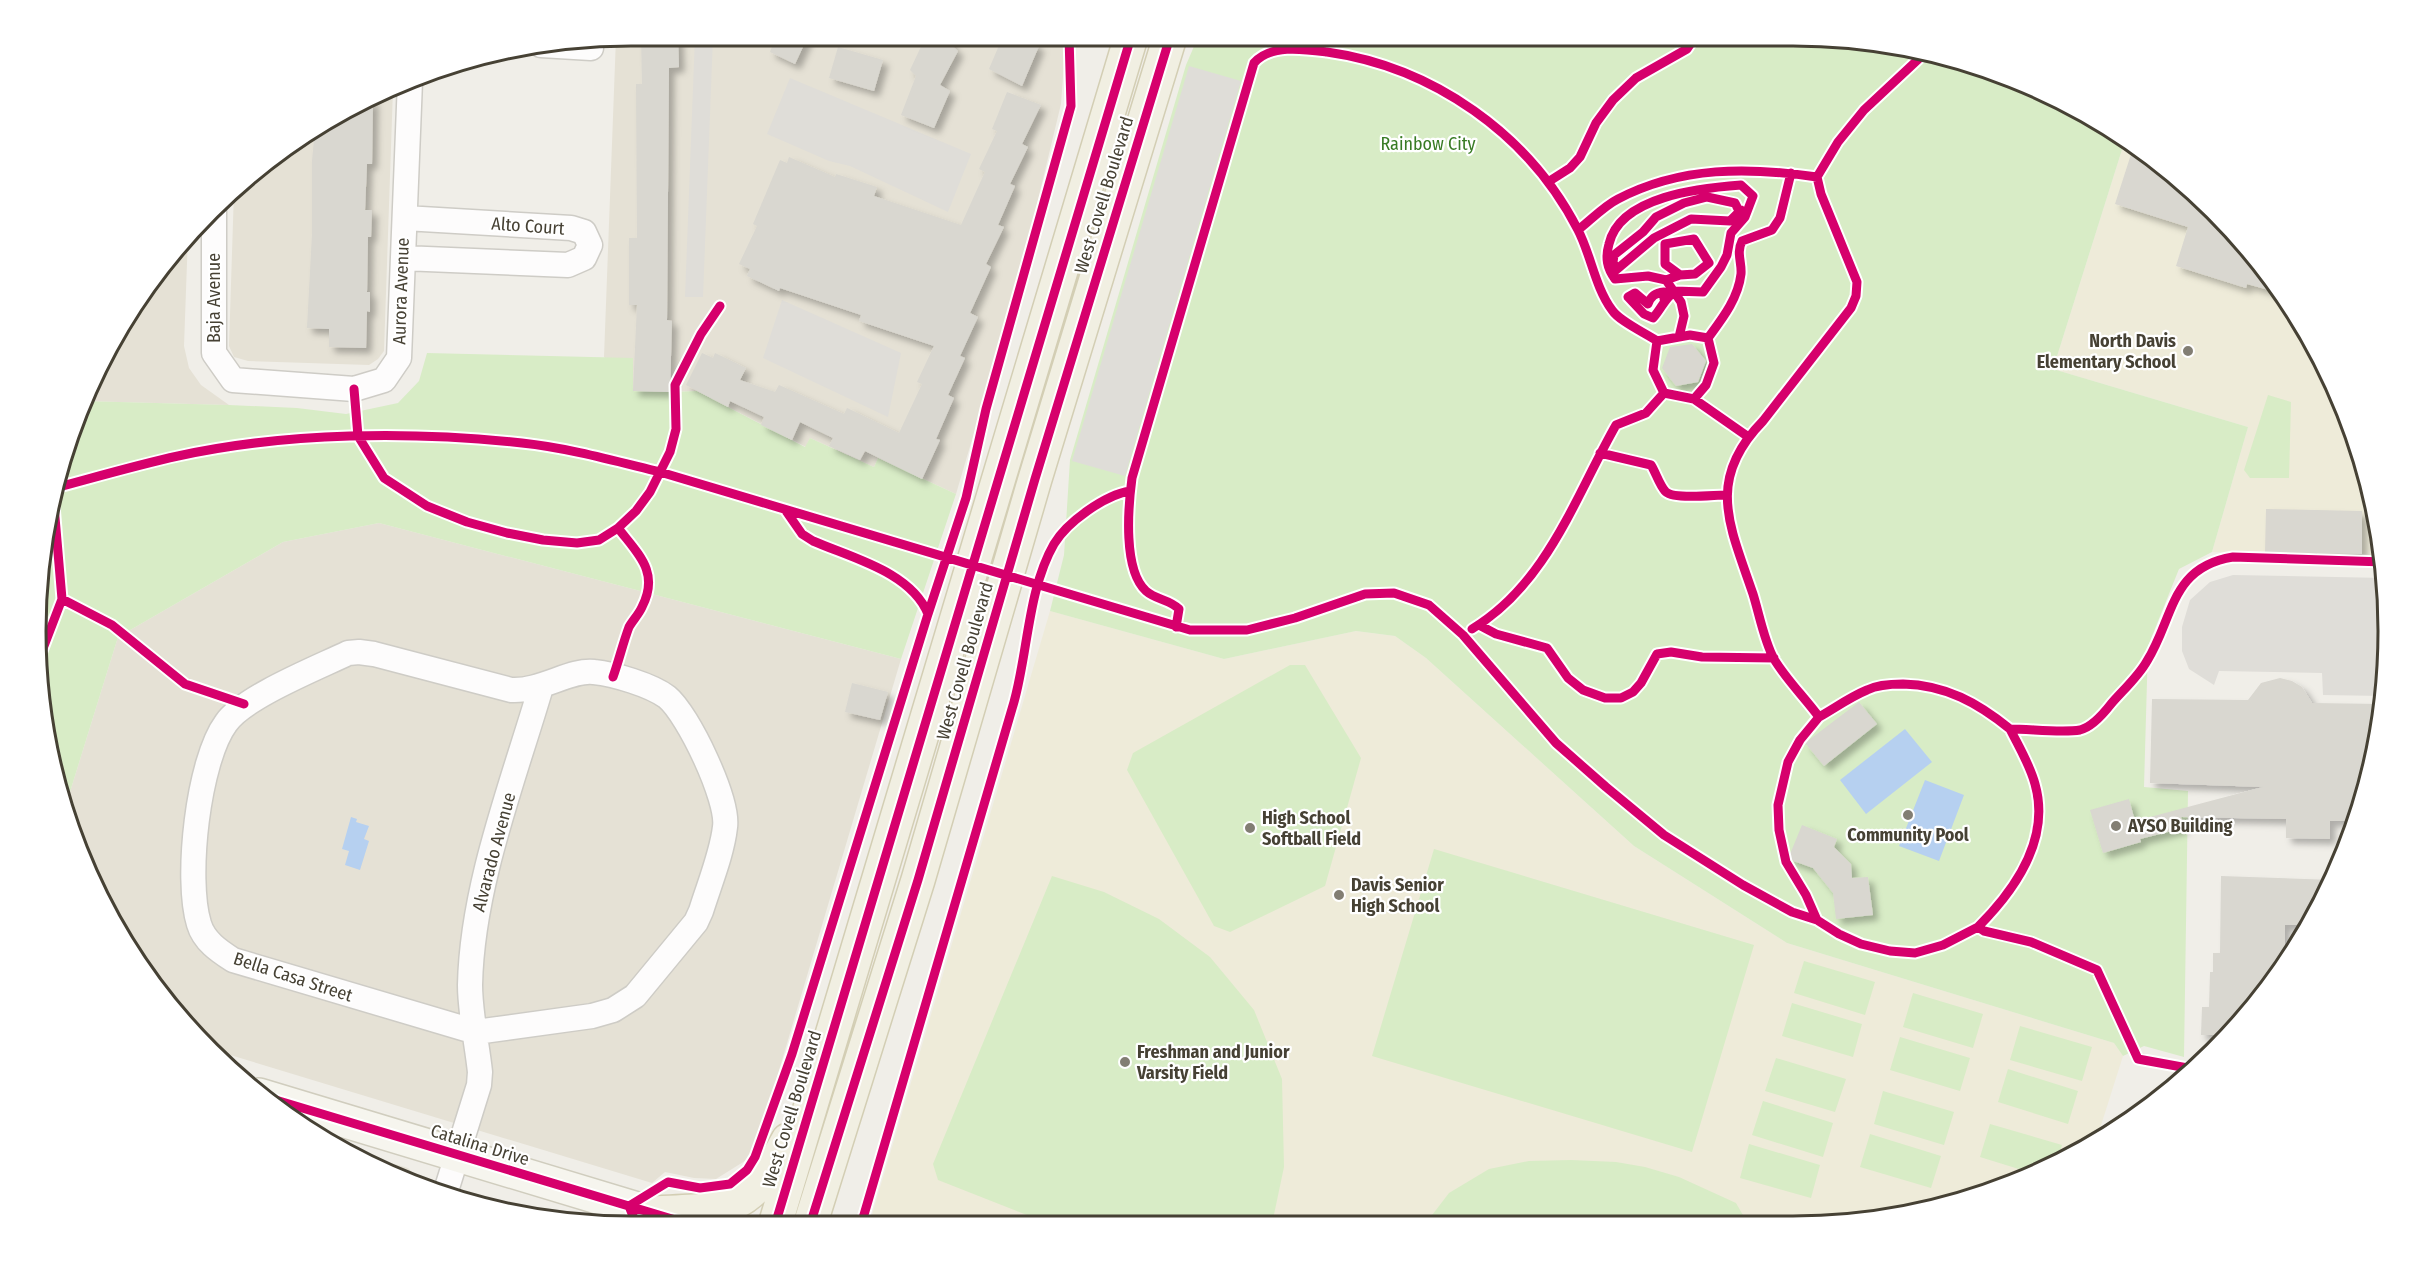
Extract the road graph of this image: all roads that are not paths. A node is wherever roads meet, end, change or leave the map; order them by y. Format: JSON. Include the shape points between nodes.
{"nodes":[{"id":1,"x":1128,"y":46,"type":"edge"},
{"id":2,"x":1167,"y":46,"type":"edge"},
{"id":3,"x":410,"y":90,"type":"edge"},
{"id":4,"x":405,"y":218,"type":"junction"},
{"id":5,"x":214,"y":222,"type":"edge"},
{"id":6,"x":403,"y":258,"type":"junction"},
{"id":7,"x":233,"y":380,"type":"joint"},
{"id":8,"x":541,"y":687,"type":"junction"},
{"id":9,"x":476,"y":1032,"type":"junction"},
{"id":10,"x":816,"y":1088,"type":"junction"},
{"id":11,"x":284,"y":1103,"type":"edge"},
{"id":12,"x":457,"y":1155,"type":"junction"},
{"id":13,"x":447,"y":1186,"type":"edge"},
{"id":14,"x":649,"y":1216,"type":"edge"},
{"id":15,"x":676,"y":1216,"type":"edge"},
{"id":16,"x":778,"y":1216,"type":"edge"},
{"id":17,"x":813,"y":1216,"type":"edge"}],
"edges":[{"from":1,"to":10,"type":"main road","name":"West Covell Boulevard"},
{"from":2,"to":17,"type":"main road","name":"West Covell Boulevard","via":[[918,880]]},
{"from":3,"to":4,"type":"street","name":"Aurora Avenue"},
{"from":4,"to":6,"type":"street","name":"Aurora Avenue"},
{"from":4,"to":6,"type":"street","name":"Alto Court","via":[[571,228],[584,232],[590,245],[584,258],[568,265]]},
{"from":5,"to":7,"type":"street","name":"Baja Avenue","via":[[214,353]]},
{"from":6,"to":7,"type":"street","name":"Aurora Avenue","via":[[399,358],[384,380],[354,389]]},
{"from":8,"to":9,"type":"street","name":"Alvarado Avenue","via":[[482,884],[470,987]]},
{"from":8,"to":9,"type":"street","name":"Bella Casa Street","via":[[592,671],[655,689],[668,698],[680,711],[720,790],[725,828],[696,922],[635,996],[613,1011],[592,1016]]},
{"from":8,"to":9,"type":"street","name":"Bella Casa Street","via":[[511,690],[374,654],[348,653],[244,704],[225,723],[205,777],[194,843],[193,884],[199,926],[213,948],[233,960]]},
{"from":9,"to":12,"type":"street","name":"Alvarado Avenue","via":[[479,1086]]},
{"from":10,"to":15,"type":"main road","via":[[776,1162],[746,1197],[712,1210]]},
{"from":10,"to":16,"type":"main road","name":"West Covell Boulevard"},
{"from":11,"to":12,"type":"street","name":"Catalina Drive"},
{"from":12,"to":13,"type":"street","name":"Alvarado Avenue"},
{"from":12,"to":14,"type":"street","name":"Catalina Drive"}]}
